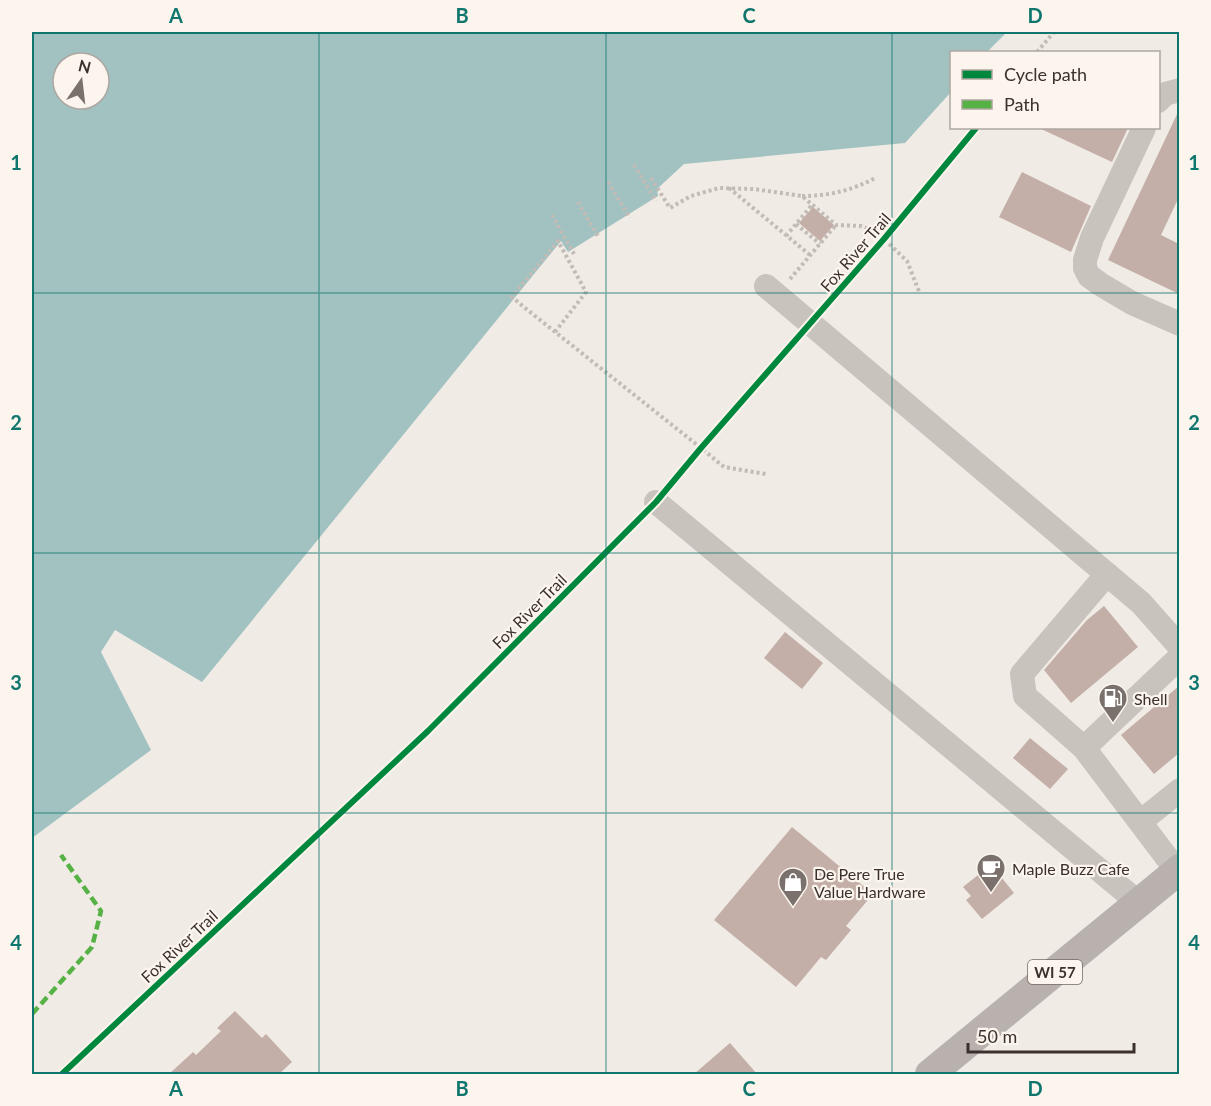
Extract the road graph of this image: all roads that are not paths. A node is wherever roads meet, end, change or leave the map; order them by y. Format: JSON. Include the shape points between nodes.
{"nodes":[{"id":1,"x":1179,"y":90,"type":"edge"},
{"id":2,"x":1160,"y":98,"type":"edge"},
{"id":3,"x":1144,"y":129,"type":"edge"},
{"id":4,"x":766,"y":286,"type":"dead end"},
{"id":5,"x":1179,"y":324,"type":"edge"},
{"id":6,"x":656,"y":502,"type":"road end"},
{"id":7,"x":1107,"y":574,"type":"junction"},
{"id":8,"x":1179,"y":648,"type":"edge"},
{"id":9,"x":1179,"y":657,"type":"edge"},
{"id":10,"x":1084,"y":748,"type":"junction"},
{"id":11,"x":1179,"y":790,"type":"edge"},
{"id":12,"x":1140,"y":822,"type":"junction"},
{"id":13,"x":1178,"y":870,"type":"edge"},
{"id":14,"x":1139,"y":903,"type":"junction"},
{"id":15,"x":930,"y":1074,"type":"edge"}],
"edges":[{"from":1,"to":2,"type":"lane"},
{"from":3,"to":5,"type":"lane","via":[[1092,238],[1085,268],[1089,276],[1108,289]]},
{"from":4,"to":7,"type":"lane"},
{"from":6,"to":14,"type":"lane"},
{"from":7,"to":8,"type":"lane","via":[[1141,603]]},
{"from":7,"to":10,"type":"lane","via":[[1022,674],[1025,696]]},
{"from":9,"to":10,"type":"lane"},
{"from":10,"to":12,"type":"lane"},
{"from":11,"to":12,"type":"lane"},
{"from":12,"to":13,"type":"lane"},
{"from":13,"to":14,"type":"main road","number":"WI 57"},
{"from":14,"to":15,"type":"main road","number":"WI 57"}]}
